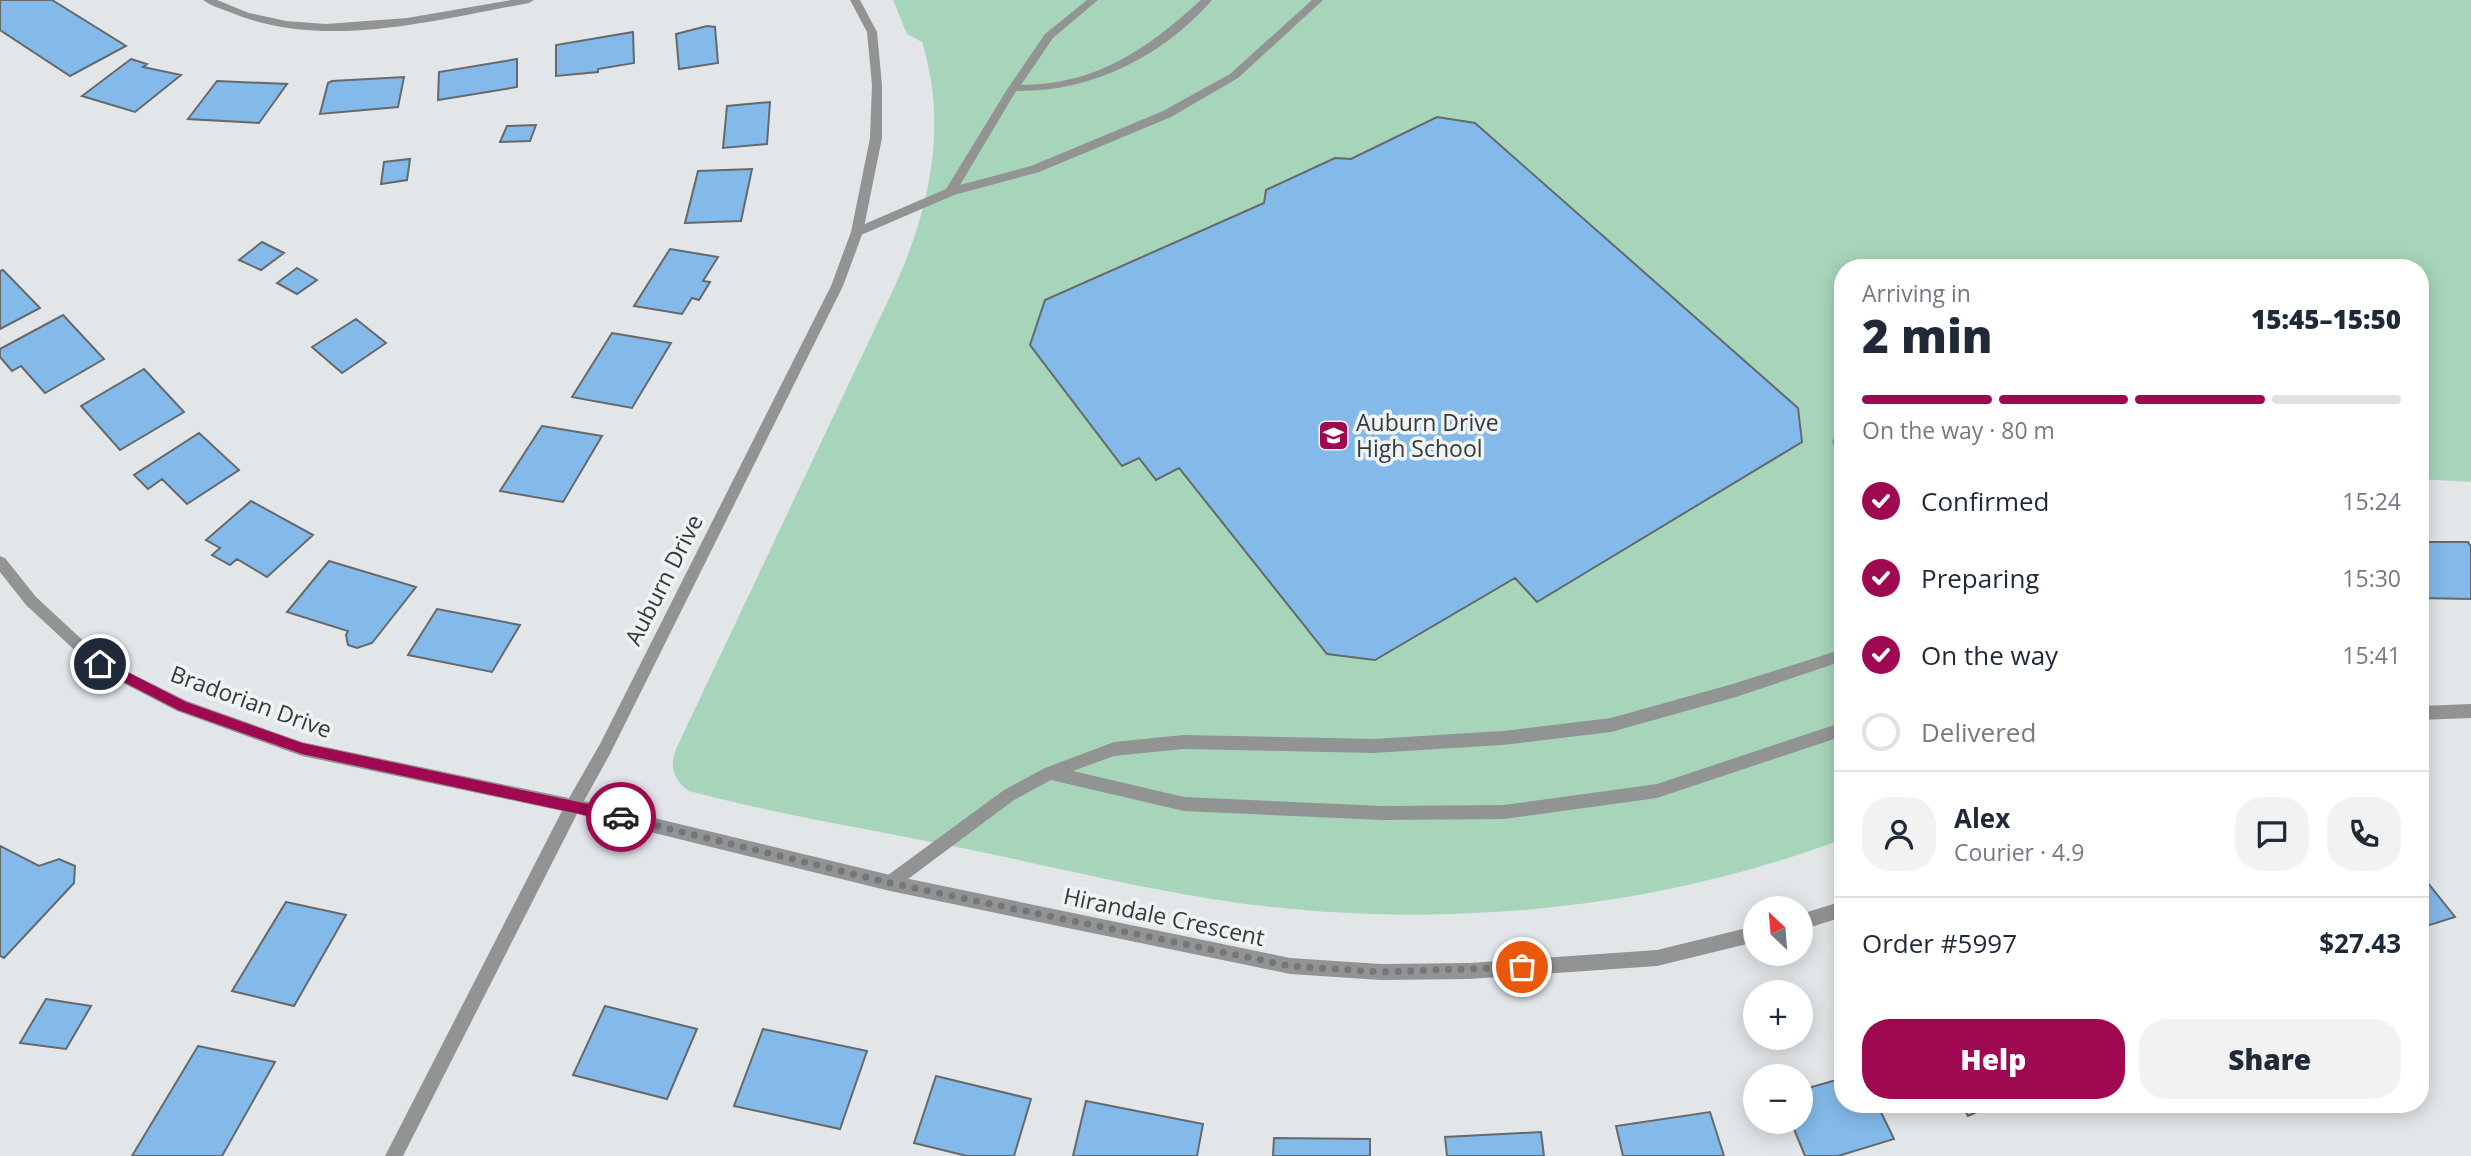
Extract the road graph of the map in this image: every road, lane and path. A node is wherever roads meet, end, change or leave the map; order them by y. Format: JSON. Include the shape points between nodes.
{"nodes":[{"id":1,"x":208,"y":0,"type":"edge"},
{"id":2,"x":529,"y":0,"type":"edge"},
{"id":3,"x":855,"y":0,"type":"edge"},
{"id":4,"x":1093,"y":0,"type":"edge"},
{"id":5,"x":1208,"y":0,"type":"edge"},
{"id":6,"x":1318,"y":0,"type":"edge"},
{"id":7,"x":1013,"y":88,"type":"junction"},
{"id":8,"x":950,"y":192,"type":"junction"},
{"id":9,"x":857,"y":232,"type":"junction"},
{"id":10,"x":0,"y":562,"type":"edge"},
{"id":11,"x":1834,"y":658,"type":"edge"},
{"id":12,"x":2471,"y":710,"type":"edge"},
{"id":13,"x":2429,"y":712,"type":"edge"},
{"id":14,"x":1834,"y":732,"type":"edge"},
{"id":15,"x":1049,"y":773,"type":"junction"},
{"id":16,"x":573,"y":806,"type":"junction"},
{"id":17,"x":890,"y":883,"type":"junction"},
{"id":18,"x":1834,"y":912,"type":"edge"},
{"id":19,"x":1813,"y":918,"type":"edge"},
{"id":20,"x":1743,"y":937,"type":"edge"},
{"id":21,"x":394,"y":1156,"type":"edge"}],
"edges":[{"from":1,"to":2,"type":"street","via":[[261,21],[332,28],[373,26]]},
{"from":3,"to":9,"type":"street","name":"Auburn Drive","via":[[872,32],[877,85],[876,138]]},
{"from":4,"to":7,"type":"street","via":[[1049,36]]},
{"from":5,"to":7,"type":"street","via":[[1163,41],[1089,79],[1059,87]]},
{"from":6,"to":8,"type":"street","via":[[1234,76],[1167,114],[1035,169]]},
{"from":7,"to":8,"type":"street"},
{"from":8,"to":9,"type":"street"},
{"from":9,"to":16,"type":"street","name":"Auburn Drive","via":[[837,286]]},
{"from":10,"to":16,"type":"street","name":"Bradorian Drive","via":[[31,601],[100,664],[182,706],[302,749]]},
{"from":11,"to":15,"type":"street","via":[[1611,725],[1374,746],[1183,742],[1114,749]]},
{"from":12,"to":13,"type":"street"},
{"from":14,"to":15,"type":"street","via":[[1657,791],[1504,812],[1383,813],[1184,804]]},
{"from":15,"to":17,"type":"street","via":[[1009,795]]},
{"from":16,"to":17,"type":"street","name":"Hirandale Crescent"},
{"from":16,"to":21,"type":"street","name":"Auburn Drive"},
{"from":17,"to":20,"type":"street","name":"Hirandale Crescent","via":[[1290,966],[1381,972],[1657,958]]},
{"from":18,"to":19,"type":"street"}]}
